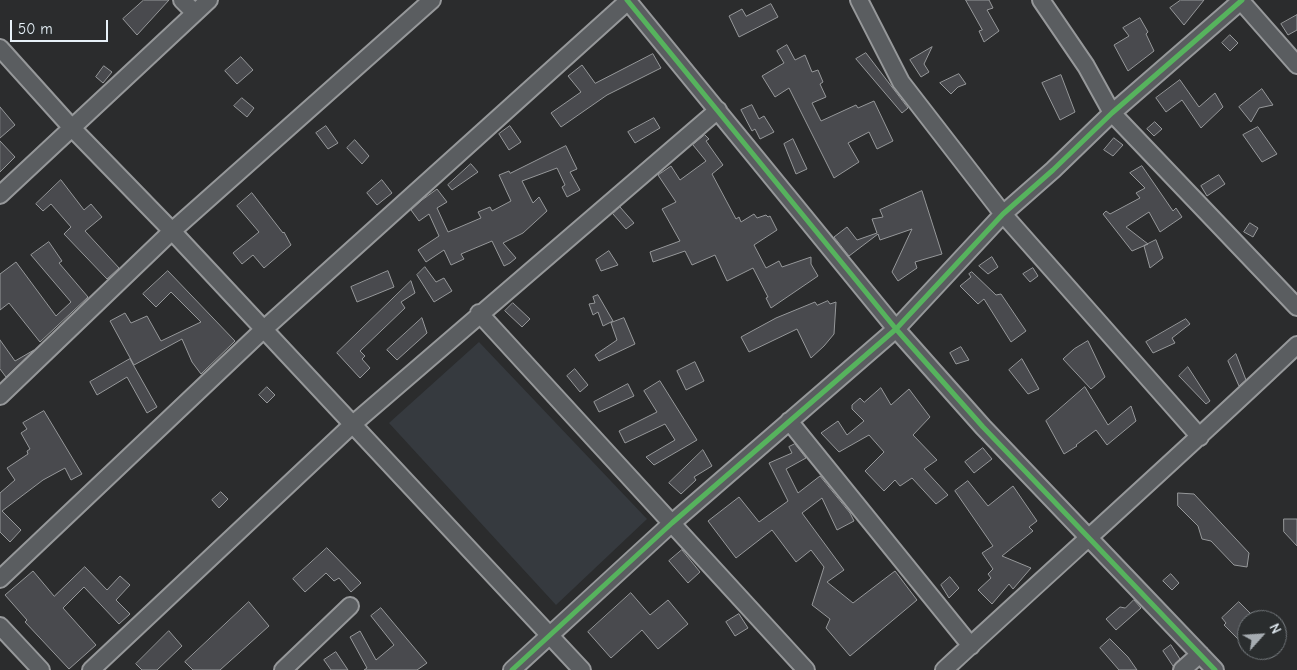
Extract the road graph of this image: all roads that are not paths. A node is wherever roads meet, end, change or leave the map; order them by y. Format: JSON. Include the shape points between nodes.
{"nodes":[{"id":1,"x":182,"y":0,"type":"edge"},
{"id":2,"x":209,"y":0,"type":"edge"},
{"id":3,"x":432,"y":0,"type":"edge"},
{"id":4,"x":627,"y":0,"type":"edge"},
{"id":5,"x":859,"y":0,"type":"edge"},
{"id":6,"x":1041,"y":0,"type":"edge"},
{"id":7,"x":1241,"y":0,"type":"edge"},
{"id":8,"x":195,"y":13,"type":"junction"},
{"id":9,"x":0,"y":48,"type":"edge"},
{"id":10,"x":1297,"y":65,"type":"edge"},
{"id":11,"x":718,"y":110,"type":"junction"},
{"id":12,"x":1112,"y":113,"type":"junction"},
{"id":13,"x":72,"y":128,"type":"junction"},
{"id":14,"x":0,"y":195,"type":"edge"},
{"id":15,"x":1003,"y":214,"type":"junction"},
{"id":16,"x":172,"y":231,"type":"junction"},
{"id":17,"x":1297,"y":307,"type":"edge"},
{"id":18,"x":479,"y":314,"type":"junction"},
{"id":19,"x":263,"y":330,"type":"junction"},
{"id":20,"x":896,"y":330,"type":"junction"},
{"id":21,"x":1297,"y":345,"type":"edge"},
{"id":22,"x":0,"y":396,"type":"edge"},
{"id":23,"x":789,"y":421,"type":"junction"},
{"id":24,"x":353,"y":424,"type":"junction"},
{"id":25,"x":1200,"y":437,"type":"junction"},
{"id":26,"x":672,"y":523,"type":"junction"},
{"id":27,"x":1089,"y":536,"type":"junction"},
{"id":28,"x":0,"y":579,"type":"edge"},
{"id":29,"x":350,"y":606,"type":"dead end"},
{"id":30,"x":0,"y":626,"type":"edge"},
{"id":31,"x":550,"y":636,"type":"junction"},
{"id":32,"x":971,"y":646,"type":"junction"},
{"id":33,"x":1200,"y":654,"type":"junction"},
{"id":34,"x":41,"y":670,"type":"edge"},
{"id":35,"x":91,"y":670,"type":"edge"},
{"id":36,"x":283,"y":670,"type":"edge"},
{"id":37,"x":512,"y":670,"type":"edge"},
{"id":38,"x":582,"y":670,"type":"edge"},
{"id":39,"x":806,"y":670,"type":"edge"},
{"id":40,"x":944,"y":670,"type":"edge"},
{"id":41,"x":1182,"y":670,"type":"edge"},
{"id":42,"x":1215,"y":670,"type":"edge"}],
"edges":[{"from":1,"to":8,"type":"street"},
{"from":2,"to":8,"type":"street"},
{"from":3,"to":16,"type":"street"},
{"from":4,"to":11,"type":"street"},
{"from":4,"to":19,"type":"street"},
{"from":5,"to":15,"type":"street","via":[[901,82]]},
{"from":6,"to":12,"type":"street","via":[[1086,66]]},
{"from":7,"to":10,"type":"street"},
{"from":7,"to":12,"type":"street"},
{"from":8,"to":13,"type":"street"},
{"from":9,"to":13,"type":"street"},
{"from":11,"to":18,"type":"street"},
{"from":11,"to":20,"type":"street"},
{"from":12,"to":15,"type":"street"},
{"from":12,"to":17,"type":"street"},
{"from":13,"to":14,"type":"street"},
{"from":13,"to":16,"type":"street"},
{"from":15,"to":20,"type":"street"},
{"from":15,"to":25,"type":"street"},
{"from":16,"to":19,"type":"street"},
{"from":16,"to":22,"type":"street"},
{"from":18,"to":24,"type":"street"},
{"from":18,"to":26,"type":"street"},
{"from":19,"to":24,"type":"street"},
{"from":19,"to":28,"type":"street"},
{"from":20,"to":23,"type":"street"},
{"from":20,"to":27,"type":"street","via":[[983,427]]},
{"from":21,"to":25,"type":"street"},
{"from":23,"to":26,"type":"street"},
{"from":23,"to":32,"type":"street"},
{"from":24,"to":31,"type":"street"},
{"from":24,"to":35,"type":"street"},
{"from":25,"to":27,"type":"street"},
{"from":26,"to":31,"type":"street"},
{"from":26,"to":39,"type":"street"},
{"from":27,"to":32,"type":"street"},
{"from":27,"to":33,"type":"street"},
{"from":29,"to":36,"type":"street"},
{"from":30,"to":34,"type":"street"},
{"from":31,"to":37,"type":"street"},
{"from":31,"to":38,"type":"street"},
{"from":32,"to":40,"type":"street"},
{"from":33,"to":41,"type":"street"},
{"from":33,"to":42,"type":"street"}]}
